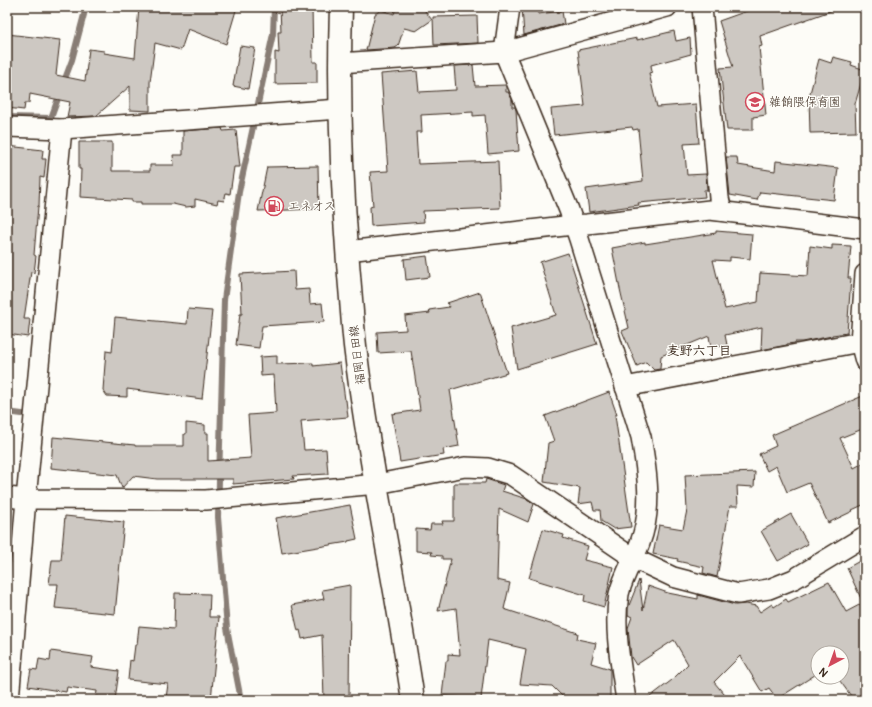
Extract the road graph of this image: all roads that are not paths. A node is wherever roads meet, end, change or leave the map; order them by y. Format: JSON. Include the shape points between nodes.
{"nodes":[{"id":1,"x":341,"y":7,"type":"edge"},
{"id":2,"x":510,"y":7,"type":"edge"},
{"id":3,"x":667,"y":7,"type":"edge"},
{"id":4,"x":702,"y":7,"type":"edge"},
{"id":5,"x":504,"y":52,"type":"junction"},
{"id":6,"x":339,"y":63,"type":"junction"},
{"id":7,"x":340,"y":109,"type":"junction"},
{"id":8,"x":7,"y":127,"type":"edge"},
{"id":9,"x":62,"y":129,"type":"junction"},
{"id":10,"x":722,"y":211,"type":"junction"},
{"id":11,"x":573,"y":224,"type":"junction"},
{"id":12,"x":865,"y":229,"type":"edge"},
{"id":13,"x":347,"y":251,"type":"junction"},
{"id":14,"x":865,"y":274,"type":"edge"},
{"id":15,"x":860,"y":342,"type":"junction"},
{"id":16,"x":865,"y":361,"type":"edge"},
{"id":17,"x":625,"y":387,"type":"junction"},
{"id":18,"x":377,"y":484,"type":"junction"},
{"id":19,"x":7,"y":497,"type":"edge"},
{"id":20,"x":26,"y":499,"type":"junction"},
{"id":21,"x":865,"y":536,"type":"edge"},
{"id":22,"x":633,"y":558,"type":"junction"},
{"id":23,"x":9,"y":700,"type":"edge"},
{"id":24,"x":413,"y":700,"type":"edge"},
{"id":25,"x":626,"y":700,"type":"edge"}],
"edges":[{"from":1,"to":6,"type":"main road","name":"福岡日田線"},
{"from":2,"to":5,"type":"street"},
{"from":3,"to":5,"type":"street"},
{"from":4,"to":10,"type":"street"},
{"from":5,"to":6,"type":"street"},
{"from":5,"to":11,"type":"street"},
{"from":6,"to":7,"type":"main road","name":"福岡日田線"},
{"from":7,"to":9,"type":"street"},
{"from":7,"to":13,"type":"main road","name":"福岡日田線"},
{"from":8,"to":9,"type":"street"},
{"from":9,"to":20,"type":"street"},
{"from":10,"to":11,"type":"street","via":[[710,210]]},
{"from":10,"to":12,"type":"street"},
{"from":11,"to":13,"type":"street"},
{"from":11,"to":17,"type":"street"},
{"from":13,"to":18,"type":"main road","name":"福岡日田線","via":[[356,352]]},
{"from":14,"to":15,"type":"street"},
{"from":15,"to":16,"type":"street"},
{"from":15,"to":17,"type":"street"},
{"from":17,"to":22,"type":"street","via":[[641,437],[648,490],[647,514],[641,541]]},
{"from":18,"to":20,"type":"street","via":[[206,500]]},
{"from":18,"to":22,"type":"street","via":[[465,467],[488,468],[511,475]]},
{"from":18,"to":24,"type":"main road","name":"福岡日田線"},
{"from":19,"to":20,"type":"street"},
{"from":20,"to":23,"type":"street"},
{"from":21,"to":22,"type":"street","via":[[794,579],[769,589],[738,594],[674,577]]},
{"from":22,"to":25,"type":"street","via":[[620,592],[616,616]]}]}
